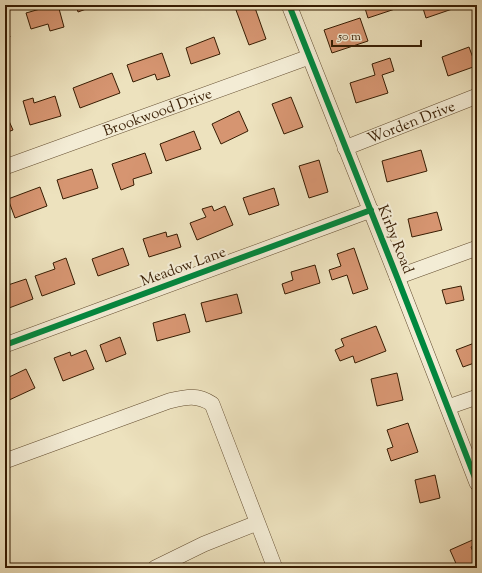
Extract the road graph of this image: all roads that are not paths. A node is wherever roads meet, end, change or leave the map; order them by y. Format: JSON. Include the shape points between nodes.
{"nodes":[{"id":1,"x":289,"y":5,"type":"edge"},
{"id":2,"x":309,"y":57,"type":"junction"},
{"id":3,"x":477,"y":96,"type":"edge"},
{"id":4,"x":345,"y":148,"type":"junction"},
{"id":5,"x":5,"y":167,"type":"edge"},
{"id":6,"x":371,"y":210,"type":"junction"},
{"id":7,"x":477,"y":248,"type":"edge"},
{"id":8,"x":397,"y":277,"type":"junction"},
{"id":9,"x":5,"y":345,"type":"edge"},
{"id":10,"x":477,"y":397,"type":"edge"},
{"id":11,"x":448,"y":408,"type":"junction"},
{"id":12,"x":5,"y":461,"type":"edge"},
{"id":13,"x":477,"y":482,"type":"edge"},
{"id":14,"x":257,"y":523,"type":"junction"},
{"id":15,"x":155,"y":568,"type":"edge"},
{"id":16,"x":275,"y":568,"type":"edge"}],
"edges":[{"from":1,"to":2,"type":"street","name":"Kirby Road"},
{"from":2,"to":4,"type":"street","name":"Kirby Road"},
{"from":2,"to":5,"type":"street","name":"Brookwood Drive"},
{"from":3,"to":4,"type":"street","name":"Worden Drive"},
{"from":4,"to":6,"type":"street","name":"Kirby Road"},
{"from":6,"to":8,"type":"street","name":"Kirby Road"},
{"from":6,"to":9,"type":"street","name":"Meadow Lane"},
{"from":7,"to":8,"type":"street"},
{"from":8,"to":11,"type":"street","name":"Kirby Road"},
{"from":10,"to":11,"type":"street"},
{"from":11,"to":13,"type":"street","name":"Kirby Road"},
{"from":12,"to":14,"type":"street","via":[[169,401],[192,397],[204,399],[212,404]]},
{"from":14,"to":15,"type":"street","via":[[204,544]]},
{"from":14,"to":16,"type":"street"}]}
